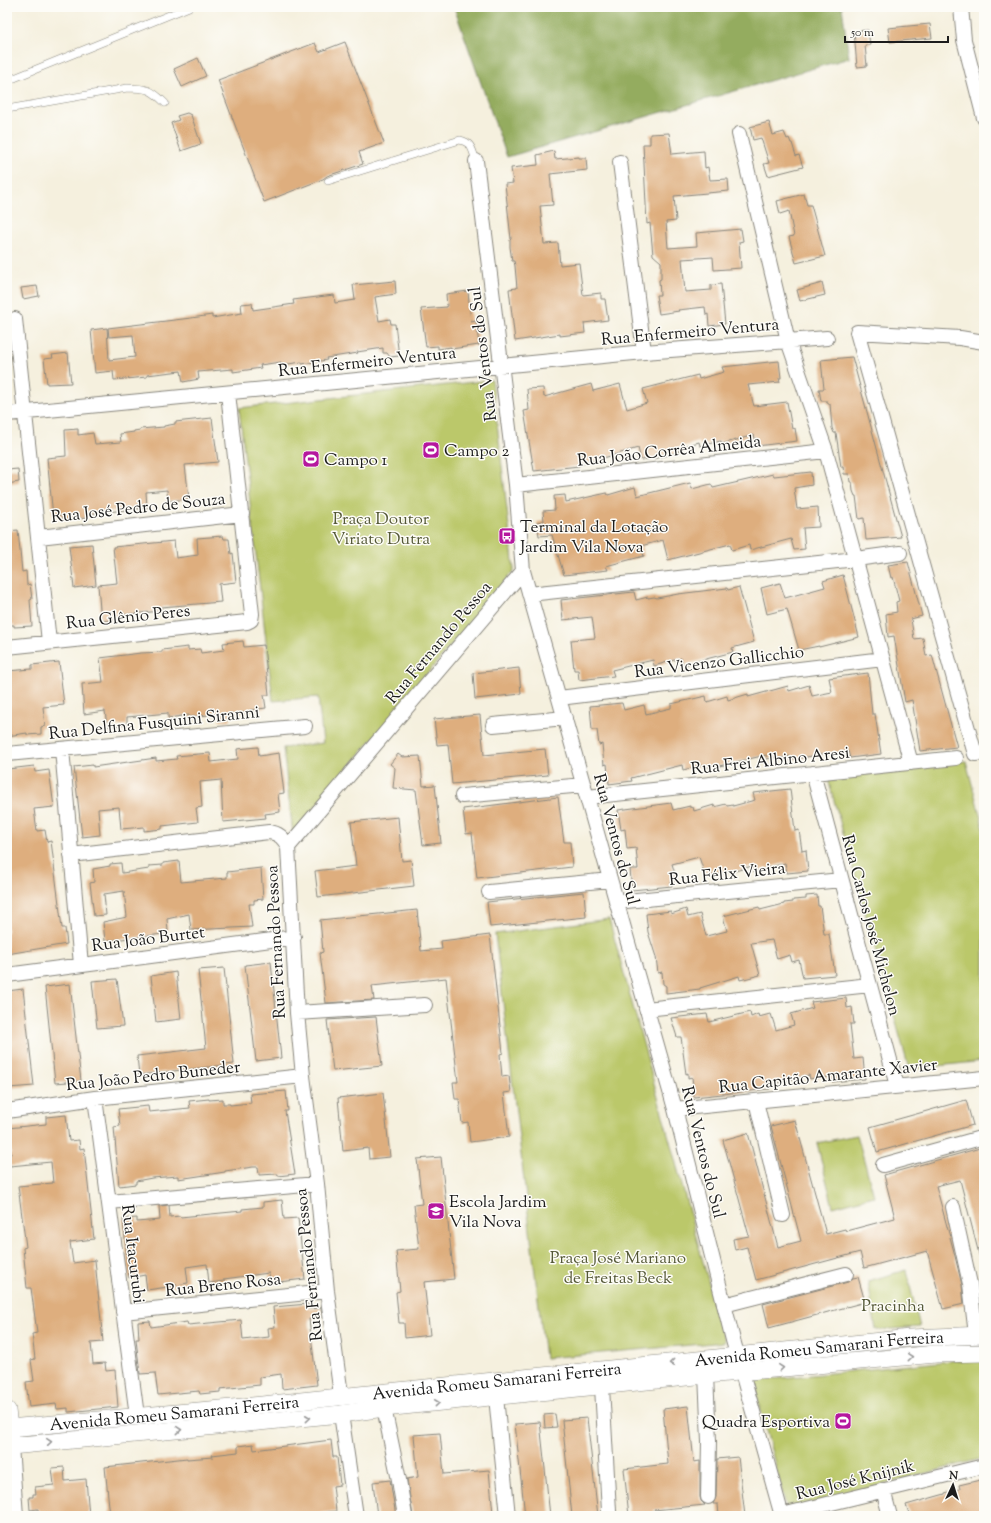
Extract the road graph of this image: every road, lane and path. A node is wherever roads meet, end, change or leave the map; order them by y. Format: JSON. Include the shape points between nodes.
{"nodes":[{"id":1,"x":189,"y":7,"type":"edge"},
{"id":2,"x":961,"y":7,"type":"edge"},
{"id":3,"x":7,"y":81,"type":"edge"},
{"id":4,"x":165,"y":103,"type":"dead end"},
{"id":5,"x":7,"y":108,"type":"edge"},
{"id":6,"x":984,"y":118,"type":"edge"},
{"id":7,"x":739,"y":134,"type":"dead end"},
{"id":8,"x":476,"y":161,"type":"joint"},
{"id":9,"x":620,"y":162,"type":"dead end"},
{"id":10,"x":328,"y":181,"type":"dead end"},
{"id":11,"x":15,"y":319,"type":"dead end"},
{"id":12,"x":827,"y":338,"type":"dead end"},
{"id":13,"x":788,"y":341,"type":"junction"},
{"id":14,"x":984,"y":342,"type":"edge"},
{"id":15,"x":644,"y":352,"type":"junction"},
{"id":16,"x":502,"y":366,"type":"junction"},
{"id":17,"x":228,"y":393,"type":"junction"},
{"id":18,"x":24,"y":413,"type":"junction"},
{"id":19,"x":7,"y":414,"type":"edge"},
{"id":20,"x":826,"y":451,"type":"junction"},
{"id":21,"x":516,"y":485,"type":"junction"},
{"id":22,"x":242,"y":514,"type":"junction"},
{"id":23,"x":39,"y":537,"type":"junction"},
{"id":24,"x":900,"y":553,"type":"dead end"},
{"id":25,"x":856,"y":559,"type":"junction"},
{"id":26,"x":523,"y":571,"type":"junction"},
{"id":27,"x":529,"y":594,"type":"junction"},
{"id":28,"x":49,"y":642,"type":"junction"},
{"id":29,"x":7,"y":647,"type":"edge"},
{"id":30,"x":883,"y":659,"type":"junction"},
{"id":31,"x":559,"y":698,"type":"junction"},
{"id":32,"x":565,"y":718,"type":"junction"},
{"id":33,"x":493,"y":725,"type":"dead end"},
{"id":34,"x":305,"y":726,"type":"dead end"},
{"id":35,"x":62,"y":749,"type":"junction"},
{"id":36,"x":984,"y":753,"type":"edge"},
{"id":37,"x":7,"y":754,"type":"edge"},
{"id":38,"x":956,"y":758,"type":"dead end"},
{"id":39,"x":911,"y":763,"type":"junction"},
{"id":40,"x":813,"y":773,"type":"junction"},
{"id":41,"x":586,"y":791,"type":"junction"},
{"id":42,"x":462,"y":796,"type":"dead end"},
{"id":43,"x":288,"y":847,"type":"junction"},
{"id":44,"x":71,"y":855,"type":"junction"},
{"id":45,"x":610,"y":880,"type":"junction"},
{"id":46,"x":841,"y":880,"type":"junction"},
{"id":47,"x":489,"y":892,"type":"dead end"},
{"id":48,"x":616,"y":902,"type":"junction"},
{"id":49,"x":294,"y":937,"type":"junction"},
{"id":50,"x":81,"y":965,"type":"junction"},
{"id":51,"x":7,"y":975,"type":"edge"},
{"id":52,"x":870,"y":985,"type":"junction"},
{"id":53,"x":425,"y":1005,"type":"dead end"},
{"id":54,"x":646,"y":1009,"type":"junction"},
{"id":55,"x":297,"y":1013,"type":"junction"},
{"id":56,"x":303,"y":1076,"type":"junction"},
{"id":57,"x":984,"y":1078,"type":"edge"},
{"id":58,"x":897,"y":1086,"type":"junction"},
{"id":59,"x":95,"y":1098,"type":"junction"},
{"id":60,"x":756,"y":1101,"type":"junction"},
{"id":61,"x":675,"y":1109,"type":"junction"},
{"id":62,"x":7,"y":1111,"type":"edge"},
{"id":63,"x":984,"y":1137,"type":"edge"},
{"id":64,"x":883,"y":1165,"type":"dead end"},
{"id":65,"x":317,"y":1184,"type":"junction"},
{"id":66,"x":109,"y":1202,"type":"junction"},
{"id":67,"x":953,"y":1207,"type":"dead end"},
{"id":68,"x":783,"y":1215,"type":"dead end"},
{"id":69,"x":846,"y":1274,"type":"dead end"},
{"id":70,"x":327,"y":1291,"type":"junction"},
{"id":71,"x":724,"y":1305,"type":"junction"},
{"id":72,"x":123,"y":1312,"type":"junction"},
{"id":73,"x":980,"y":1335,"type":"edge"},
{"id":74,"x":984,"y":1353,"type":"edge"},
{"id":75,"x":740,"y":1364,"type":"junction"},
{"id":76,"x":706,"y":1375,"type":"junction"},
{"id":77,"x":626,"y":1376,"type":"junction"},
{"id":78,"x":457,"y":1384,"type":"junction"},
{"id":79,"x":602,"y":1387,"type":"junction"},
{"id":80,"x":342,"y":1395,"type":"junction"},
{"id":81,"x":496,"y":1397,"type":"junction"},
{"id":82,"x":458,"y":1401,"type":"junction"},
{"id":83,"x":232,"y":1408,"type":"junction"},
{"id":84,"x":384,"y":1408,"type":"junction"},
{"id":85,"x":7,"y":1410,"type":"edge"},
{"id":86,"x":340,"y":1414,"type":"junction"},
{"id":87,"x":137,"y":1416,"type":"junction"},
{"id":88,"x":233,"y":1425,"type":"junction"},
{"id":89,"x":9,"y":1428,"type":"junction"},
{"id":90,"x":10,"y":1446,"type":"junction"},
{"id":91,"x":984,"y":1466,"type":"edge"},
{"id":92,"x":883,"y":1490,"type":"junction"},
{"id":93,"x":708,"y":1497,"type":"dead end"},
{"id":94,"x":608,"y":1511,"type":"dead end"},
{"id":95,"x":16,"y":1516,"type":"edge"},
{"id":96,"x":356,"y":1516,"type":"edge"},
{"id":97,"x":405,"y":1516,"type":"edge"},
{"id":98,"x":508,"y":1516,"type":"edge"},
{"id":99,"x":782,"y":1516,"type":"edge"},
{"id":100,"x":890,"y":1516,"type":"edge"}],
"edges":[{"from":1,"to":3,"type":"lane"},
{"from":2,"to":6,"type":"street","via":[[964,40]]},
{"from":4,"to":5,"type":"lane","via":[[154,92],[143,88],[127,88]]},
{"from":7,"to":13,"type":"street"},
{"from":8,"to":10,"type":"lane","via":[[468,142],[460,140]]},
{"from":8,"to":16,"type":"street","name":"Rua Ventos do Sul"},
{"from":9,"to":15,"type":"street"},
{"from":11,"to":18,"type":"street"},
{"from":12,"to":13,"type":"street","name":"Rua Enfermeiro Ventura"},
{"from":13,"to":15,"type":"street","name":"Rua Enfermeiro Ventura"},
{"from":13,"to":20,"type":"street"},
{"from":14,"to":36,"type":"street","via":[[960,338],[857,332],[975,754]]},
{"from":15,"to":16,"type":"street","name":"Rua Enfermeiro Ventura"},
{"from":16,"to":17,"type":"street","name":"Rua Enfermeiro Ventura"},
{"from":16,"to":21,"type":"street","name":"Rua Ventos do Sul"},
{"from":17,"to":18,"type":"street","name":"Rua Enfermeiro Ventura"},
{"from":17,"to":22,"type":"street"},
{"from":18,"to":19,"type":"street","name":"Rua Enfermeiro Ventura"},
{"from":18,"to":23,"type":"street"},
{"from":20,"to":21,"type":"street","name":"Rua João Corrêa Almeida"},
{"from":20,"to":25,"type":"street"},
{"from":21,"to":26,"type":"street","name":"Rua Ventos do Sul"},
{"from":22,"to":23,"type":"street","name":"Rua José Pedro de Souza"},
{"from":22,"to":28,"type":"street","name":"Rua Glênio Peres","via":[[251,620]]},
{"from":23,"to":28,"type":"street"},
{"from":24,"to":25,"type":"street"},
{"from":25,"to":27,"type":"street"},
{"from":25,"to":30,"type":"street"},
{"from":26,"to":27,"type":"street","name":"Rua Ventos do Sul"},
{"from":26,"to":43,"type":"street","name":"Rua Fernando Pessoa"},
{"from":27,"to":31,"type":"street","name":"Rua Ventos do Sul"},
{"from":28,"to":29,"type":"street","name":"Rua Glênio Peres"},
{"from":30,"to":31,"type":"street","name":"Rua Vicenzo Gallicchio"},
{"from":30,"to":39,"type":"street"},
{"from":31,"to":32,"type":"street","name":"Rua Ventos do Sul"},
{"from":32,"to":33,"type":"street"},
{"from":32,"to":41,"type":"street","name":"Rua Ventos do Sul"},
{"from":34,"to":35,"type":"street","name":"Rua Delfina Fusquini Siranni"},
{"from":35,"to":37,"type":"street","name":"Rua Delfina Fusquini Siranni"},
{"from":35,"to":44,"type":"street"},
{"from":38,"to":39,"type":"street","name":"Rua Frei Albino Aresi"},
{"from":39,"to":40,"type":"street","name":"Rua Frei Albino Aresi"},
{"from":40,"to":41,"type":"street","name":"Rua Frei Albino Aresi"},
{"from":40,"to":46,"type":"street","name":"Rua Carlos José Michelon"},
{"from":41,"to":42,"type":"street","name":"Rua Frei Albino Aresi"},
{"from":41,"to":45,"type":"street","name":"Rua Ventos do Sul"},
{"from":43,"to":44,"type":"street","via":[[284,839],[269,832]]},
{"from":43,"to":49,"type":"street","name":"Rua Fernando Pessoa"},
{"from":44,"to":50,"type":"street"},
{"from":45,"to":47,"type":"street"},
{"from":45,"to":48,"type":"street","name":"Rua Ventos do Sul"},
{"from":46,"to":48,"type":"street","name":"Rua Félix Vieira"},
{"from":46,"to":52,"type":"street","name":"Rua Carlos José Michelon"},
{"from":48,"to":54,"type":"street","name":"Rua Ventos do Sul"},
{"from":49,"to":50,"type":"street","name":"Rua João Burtet"},
{"from":49,"to":55,"type":"street","name":"Rua Fernando Pessoa"},
{"from":50,"to":51,"type":"street","name":"Rua João Burtet"},
{"from":52,"to":54,"type":"street"},
{"from":52,"to":58,"type":"street","name":"Rua Carlos José Michelon"},
{"from":53,"to":55,"type":"street"},
{"from":54,"to":61,"type":"street","name":"Rua Ventos do Sul"},
{"from":55,"to":56,"type":"street","name":"Rua Fernando Pessoa"},
{"from":56,"to":59,"type":"street","name":"Rua João Pedro Buneder"},
{"from":56,"to":65,"type":"street","name":"Rua Fernando Pessoa"},
{"from":57,"to":58,"type":"street","name":"Rua Capitão Amarante Xavier"},
{"from":58,"to":60,"type":"street","name":"Rua Capitão Amarante Xavier"},
{"from":59,"to":62,"type":"street","name":"Rua João Pedro Buneder"},
{"from":59,"to":66,"type":"street","name":"Rua Itacurubi"},
{"from":60,"to":61,"type":"street","name":"Rua Capitão Amarante Xavier"},
{"from":60,"to":68,"type":"street"},
{"from":61,"to":71,"type":"street","name":"Rua Ventos do Sul"},
{"from":63,"to":64,"type":"street"},
{"from":65,"to":66,"type":"street"},
{"from":65,"to":70,"type":"street","name":"Rua Fernando Pessoa"},
{"from":66,"to":72,"type":"street","name":"Rua Itacurubi"},
{"from":67,"to":73,"type":"street"},
{"from":69,"to":71,"type":"street"},
{"from":70,"to":72,"type":"street","name":"Rua Breno Rosa"},
{"from":70,"to":80,"type":"street","name":"Rua Fernando Pessoa"},
{"from":71,"to":75,"type":"street","name":"Rua Ventos do Sul"},
{"from":72,"to":87,"type":"street","name":"Rua Itacurubi"},
{"from":73,"to":75,"type":"street","name":"Avenida Romeu Samarani Ferreira","via":[[910,1338]]},
{"from":75,"to":74,"type":"street","name":"Avenida Romeu Samarani Ferreira","one_way":true},
{"from":75,"to":76,"type":"street","name":"Avenida Romeu Samarani Ferreira"},
{"from":75,"to":77,"type":"street","name":"Avenida Romeu Samarani Ferreira","one_way":true},
{"from":75,"to":99,"type":"street","name":"Rua Ventos do Sul"},
{"from":76,"to":77,"type":"street","name":"Avenida Romeu Samarani Ferreira"},
{"from":76,"to":93,"type":"street"},
{"from":77,"to":78,"type":"street","name":"Avenida Romeu Samarani Ferreira"},
{"from":77,"to":79,"type":"street","name":"Avenida Romeu Samarani Ferreira"},
{"from":78,"to":80,"type":"street","name":"Avenida Romeu Samarani Ferreira"},
{"from":78,"to":82,"type":"street"},
{"from":79,"to":81,"type":"street","name":"Avenida Romeu Samarani Ferreira"},
{"from":79,"to":94,"type":"street"},
{"from":80,"to":83,"type":"street","name":"Avenida Romeu Samarani Ferreira"},
{"from":81,"to":82,"type":"street","name":"Avenida Romeu Samarani Ferreira"},
{"from":81,"to":98,"type":"street"},
{"from":84,"to":82,"type":"street","name":"Avenida Romeu Samarani Ferreira","one_way":true},
{"from":83,"to":87,"type":"street","name":"Avenida Romeu Samarani Ferreira"},
{"from":83,"to":88,"type":"street"},
{"from":84,"to":86,"type":"street","name":"Avenida Romeu Samarani Ferreira"},
{"from":84,"to":97,"type":"street"},
{"from":85,"to":89,"type":"street"},
{"from":88,"to":86,"type":"street","name":"Avenida Romeu Samarani Ferreira","one_way":true},
{"from":86,"to":96,"type":"street"},
{"from":87,"to":89,"type":"street","name":"Avenida Romeu Samarani Ferreira"},
{"from":90,"to":88,"type":"street","name":"Avenida Romeu Samarani Ferreira","one_way":true},
{"from":89,"to":90,"type":"street"},
{"from":90,"to":95,"type":"street"},
{"from":91,"to":92,"type":"street","name":"Rua José Knijnik"},
{"from":92,"to":99,"type":"street","name":"Rua José Knijnik"},
{"from":92,"to":100,"type":"street"}]}
